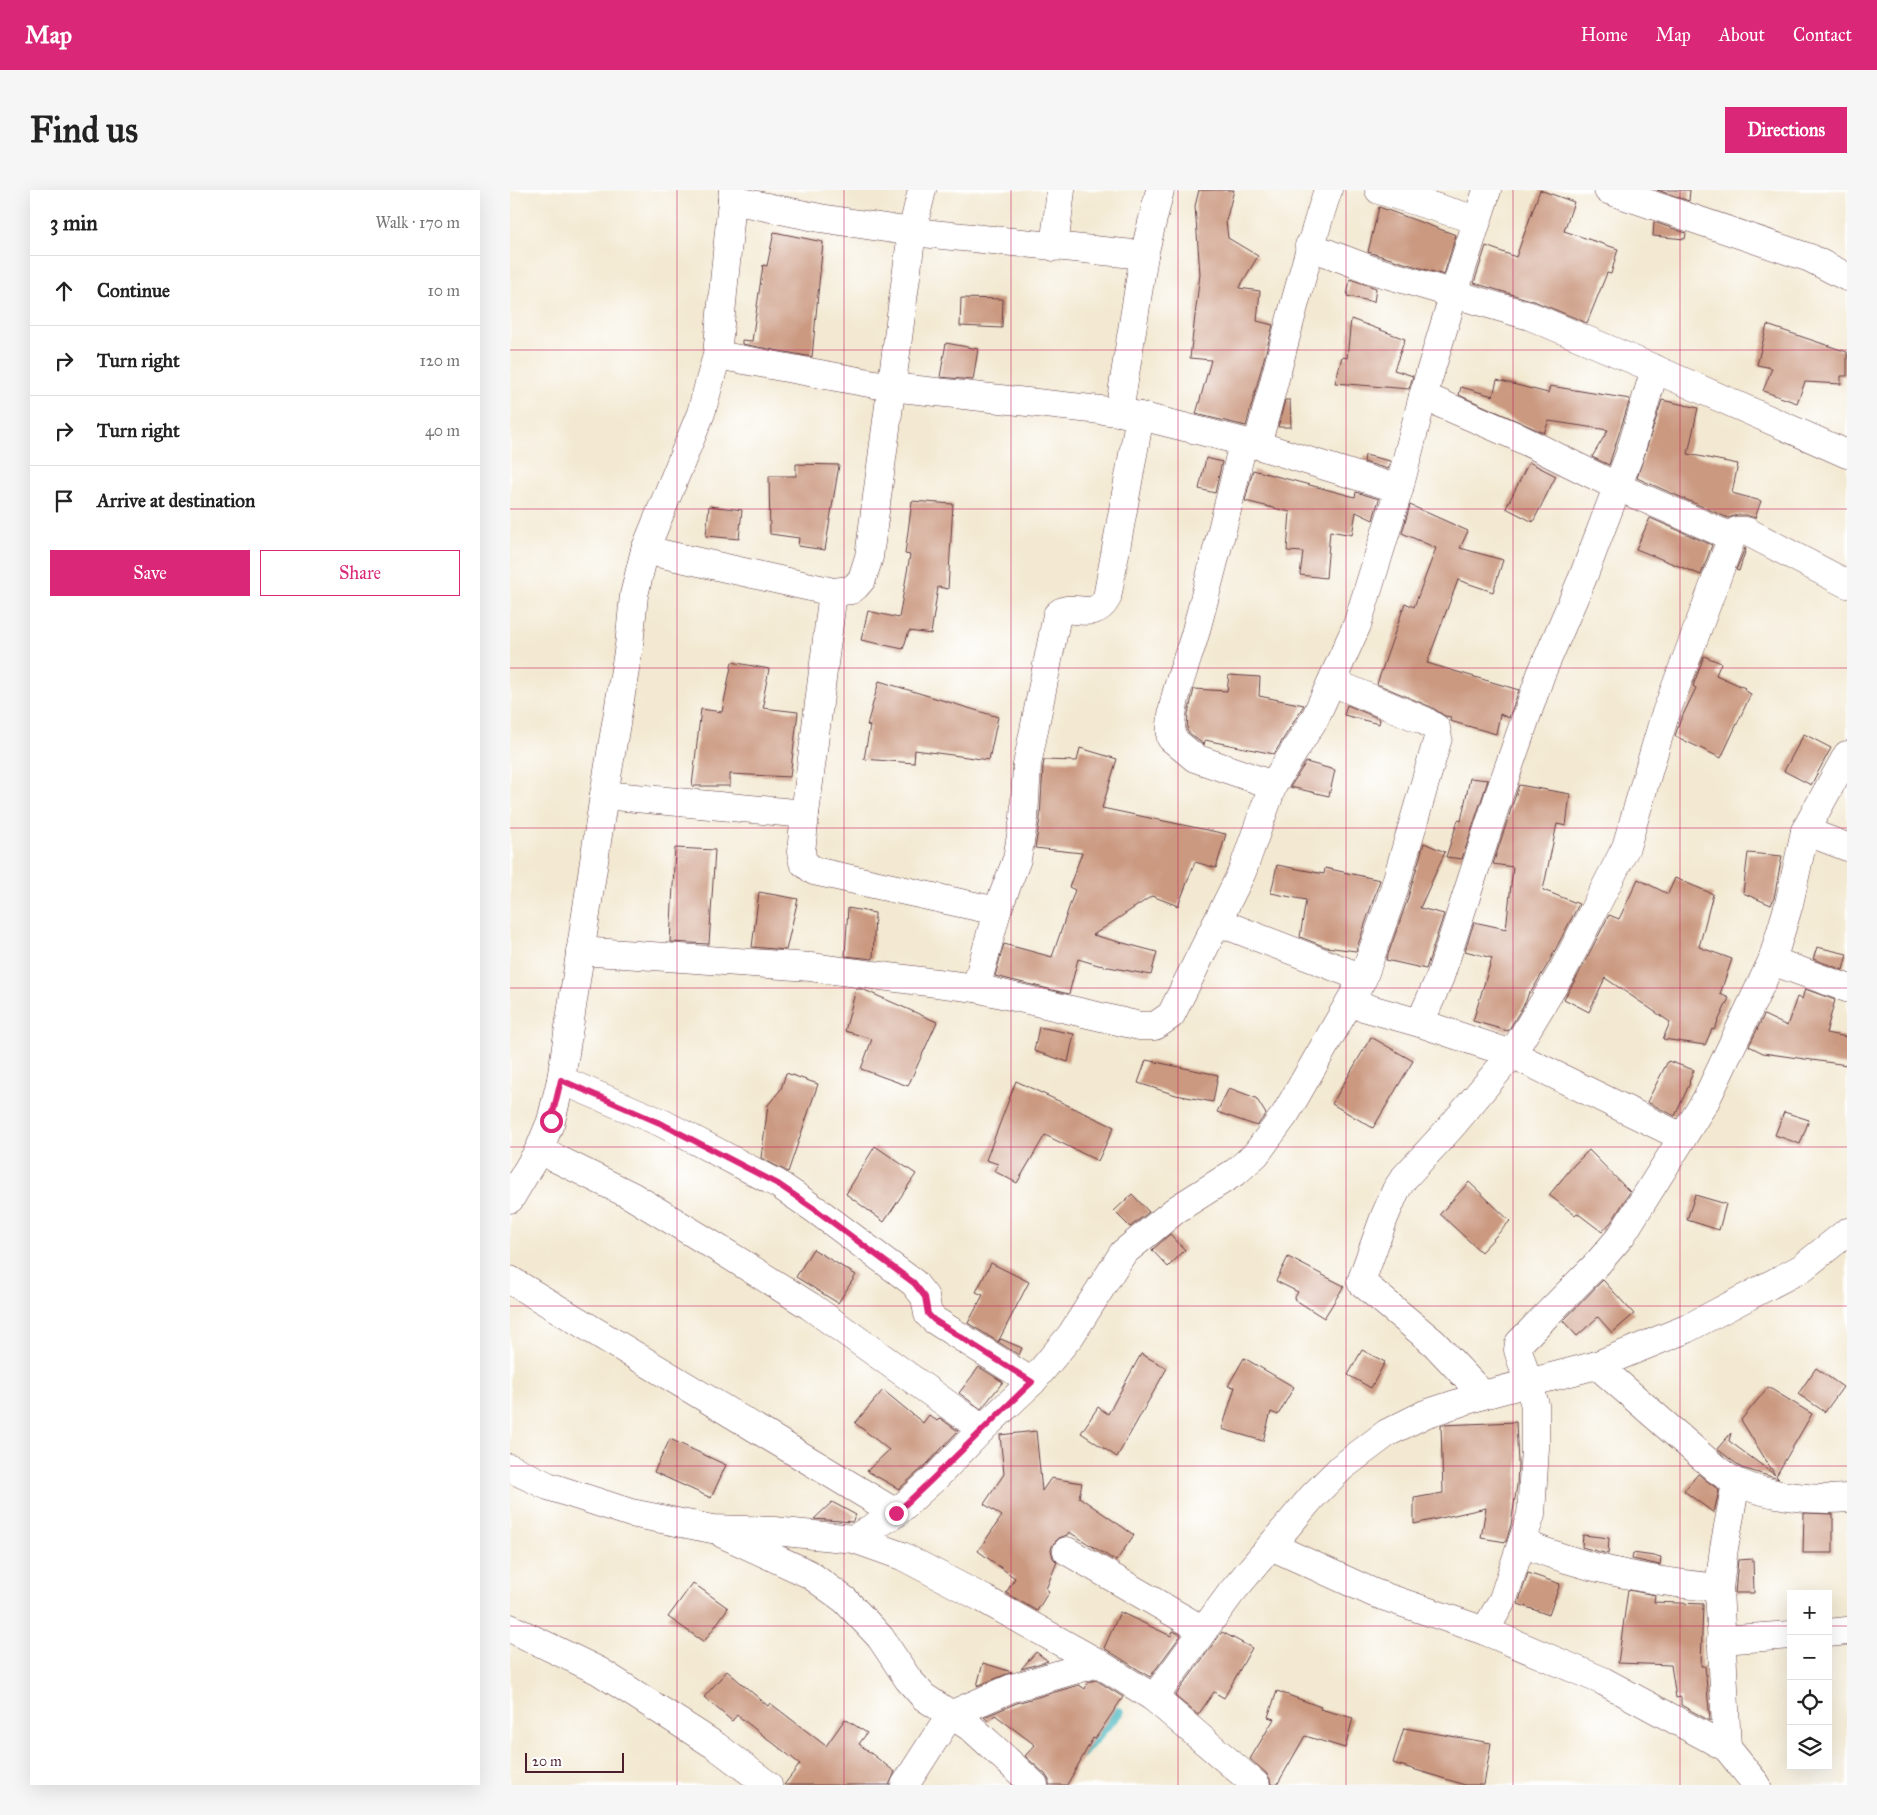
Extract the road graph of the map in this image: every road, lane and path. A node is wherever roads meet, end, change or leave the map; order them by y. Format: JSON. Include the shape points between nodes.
{"nodes":[{"id":1,"x":922,"y":190,"type":"edge"},
{"id":2,"x":1061,"y":190,"type":"edge"},
{"id":3,"x":1160,"y":190,"type":"edge"},
{"id":4,"x":1328,"y":190,"type":"edge"},
{"id":5,"x":1378,"y":190,"type":"edge"},
{"id":6,"x":1488,"y":190,"type":"edge"},
{"id":7,"x":1608,"y":190,"type":"edge"},
{"id":8,"x":733,"y":195,"type":"edge"},
{"id":9,"x":1477,"y":220,"type":"junction"},
{"id":10,"x":912,"y":232,"type":"junction"},
{"id":11,"x":1309,"y":246,"type":"junction"},
{"id":12,"x":1054,"y":247,"type":"junction"},
{"id":13,"x":1144,"y":255,"type":"junction"},
{"id":14,"x":1847,"y":277,"type":"edge"},
{"id":15,"x":1454,"y":293,"type":"junction"},
{"id":16,"x":717,"y":355,"type":"junction"},
{"id":17,"x":1655,"y":369,"type":"junction"},
{"id":18,"x":891,"y":387,"type":"junction"},
{"id":19,"x":1423,"y":396,"type":"junction"},
{"id":20,"x":1130,"y":414,"type":"junction"},
{"id":21,"x":1250,"y":444,"type":"junction"},
{"id":22,"x":1847,"y":454,"type":"edge"},
{"id":23,"x":1618,"y":487,"type":"junction"},
{"id":24,"x":1399,"y":489,"type":"junction"},
{"id":25,"x":1732,"y":537,"type":"junction"},
{"id":26,"x":645,"y":550,"type":"junction"},
{"id":27,"x":1847,"y":584,"type":"edge"},
{"id":28,"x":833,"y":592,"type":"junction"},
{"id":29,"x":1332,"y":682,"type":"junction"},
{"id":30,"x":1846,"y":758,"type":"edge"},
{"id":31,"x":1274,"y":785,"type":"junction"},
{"id":32,"x":604,"y":794,"type":"junction"},
{"id":33,"x":805,"y":814,"type":"junction"},
{"id":34,"x":1805,"y":831,"type":"junction"},
{"id":35,"x":1847,"y":846,"type":"edge"},
{"id":36,"x":997,"y":911,"type":"junction"},
{"id":37,"x":1218,"y":922,"type":"junction"},
{"id":38,"x":580,"y":951,"type":"junction"},
{"id":39,"x":1772,"y":961,"type":"junction"},
{"id":40,"x":1363,"y":978,"type":"junction"},
{"id":41,"x":976,"y":988,"type":"junction"},
{"id":42,"x":1847,"y":988,"type":"edge"},
{"id":43,"x":1349,"y":1003,"type":"junction"},
{"id":44,"x":1420,"y":1023,"type":"junction"},
{"id":45,"x":1512,"y":1054,"type":"junction"},
{"id":46,"x":561,"y":1080,"type":"junction"},
{"id":47,"x":1682,"y":1137,"type":"junction"},
{"id":48,"x":539,"y":1150,"type":"junction"},
{"id":49,"x":510,"y":1199,"type":"edge"},
{"id":50,"x":1847,"y":1232,"type":"edge"},
{"id":51,"x":510,"y":1280,"type":"edge"},
{"id":52,"x":1597,"y":1365,"type":"junction"},
{"id":53,"x":1032,"y":1382,"type":"junction"},
{"id":54,"x":1528,"y":1383,"type":"junction"},
{"id":55,"x":1482,"y":1395,"type":"junction"},
{"id":56,"x":982,"y":1429,"type":"junction"},
{"id":57,"x":510,"y":1468,"type":"edge"},
{"id":58,"x":1736,"y":1483,"type":"junction"},
{"id":59,"x":1847,"y":1498,"type":"edge"},
{"id":60,"x":896,"y":1513,"type":"junction"},
{"id":61,"x":712,"y":1529,"type":"junction"},
{"id":62,"x":854,"y":1539,"type":"junction"},
{"id":63,"x":1522,"y":1543,"type":"junction"},
{"id":64,"x":1271,"y":1546,"type":"junction"},
{"id":65,"x":1067,"y":1551,"type":"dead end"},
{"id":66,"x":1719,"y":1588,"type":"junction"},
{"id":67,"x":510,"y":1628,"type":"edge"},
{"id":68,"x":1203,"y":1630,"type":"junction"},
{"id":69,"x":1485,"y":1631,"type":"junction"},
{"id":70,"x":1847,"y":1631,"type":"edge"},
{"id":71,"x":1832,"y":1633,"type":"edge"},
{"id":72,"x":1787,"y":1636,"type":"edge"},
{"id":73,"x":1721,"y":1640,"type":"junction"},
{"id":74,"x":1098,"y":1664,"type":"junction"},
{"id":75,"x":1154,"y":1698,"type":"junction"},
{"id":76,"x":950,"y":1715,"type":"junction"},
{"id":77,"x":1727,"y":1748,"type":"junction"},
{"id":78,"x":768,"y":1785,"type":"edge"},
{"id":79,"x":906,"y":1785,"type":"edge"},
{"id":80,"x":1034,"y":1785,"type":"edge"},
{"id":81,"x":1256,"y":1785,"type":"edge"},
{"id":82,"x":1757,"y":1785,"type":"edge"}],
"edges":[{"from":1,"to":10,"type":"street"},
{"from":2,"to":12,"type":"street"},
{"from":3,"to":13,"type":"street"},
{"from":4,"to":11,"type":"street"},
{"from":5,"to":9,"type":"street"},
{"from":6,"to":9,"type":"street"},
{"from":7,"to":14,"type":"street","via":[[1810,258]]},
{"from":8,"to":10,"type":"street","via":[[820,218]]},
{"from":8,"to":16,"type":"street"},
{"from":9,"to":15,"type":"street"},
{"from":10,"to":12,"type":"street"},
{"from":10,"to":18,"type":"street"},
{"from":11,"to":15,"type":"street","via":[[1372,270]]},
{"from":11,"to":21,"type":"street","via":[[1279,369]]},
{"from":12,"to":13,"type":"street"},
{"from":13,"to":20,"type":"street"},
{"from":15,"to":17,"type":"street","via":[[1530,316]]},
{"from":15,"to":19,"type":"street"},
{"from":16,"to":18,"type":"street"},
{"from":16,"to":26,"type":"street","via":[[701,413]]},
{"from":17,"to":22,"type":"street"},
{"from":17,"to":23,"type":"street"},
{"from":18,"to":20,"type":"street"},
{"from":18,"to":28,"type":"street","via":[[869,557],[862,579],[856,586],[851,590]]},
{"from":19,"to":23,"type":"street","via":[[1513,434]]},
{"from":19,"to":24,"type":"street"},
{"from":20,"to":21,"type":"street"},
{"from":20,"to":36,"type":"street","via":[[1107,598],[1096,610],[1063,611],[1058,615],[1027,765],[1024,818],[1017,859]]},
{"from":21,"to":24,"type":"street"},
{"from":21,"to":31,"type":"street","via":[[1174,698],[1170,724],[1171,738],[1195,758]]},
{"from":23,"to":25,"type":"street"},
{"from":23,"to":44,"type":"street","via":[[1541,674],[1443,968]]},
{"from":24,"to":29,"type":"street","via":[[1357,625]]},
{"from":25,"to":27,"type":"street","via":[[1737,531],[1746,531]]},
{"from":25,"to":45,"type":"street","via":[[1664,718],[1626,847],[1563,970]]},
{"from":26,"to":28,"type":"street"},
{"from":26,"to":32,"type":"street","via":[[634,596],[629,646]]},
{"from":28,"to":33,"type":"street"},
{"from":29,"to":31,"type":"street","via":[[1315,718]]},
{"from":29,"to":40,"type":"street","via":[[1425,721],[1438,733],[1392,896]]},
{"from":30,"to":34,"type":"street"},
{"from":31,"to":37,"type":"street","via":[[1242,872]]},
{"from":32,"to":33,"type":"street"},
{"from":32,"to":38,"type":"street"},
{"from":33,"to":36,"type":"street","via":[[801,852],[803,862],[814,871]]},
{"from":34,"to":35,"type":"street"},
{"from":34,"to":39,"type":"street"},
{"from":36,"to":41,"type":"street"},
{"from":37,"to":40,"type":"street"},
{"from":37,"to":41,"type":"street","via":[[1171,1015],[1155,1026],[1140,1026]]},
{"from":38,"to":41,"type":"street","via":[[810,967]]},
{"from":38,"to":46,"type":"street"},
{"from":39,"to":42,"type":"street"},
{"from":39,"to":47,"type":"street","via":[[1706,1100]]},
{"from":40,"to":43,"type":"street"},
{"from":43,"to":44,"type":"street"},
{"from":43,"to":53,"type":"street","via":[[1286,1113],[1256,1154],[1237,1171],[1177,1209],[1123,1254],[1071,1335]]},
{"from":44,"to":45,"type":"street"},
{"from":45,"to":47,"type":"street"},
{"from":45,"to":55,"type":"street","via":[[1396,1190],[1361,1282],[1434,1343]]},
{"from":46,"to":48,"type":"street","via":[[551,1121]]},
{"from":46,"to":53,"type":"street","via":[[662,1124],[778,1184],[914,1283],[925,1297],[928,1314],[934,1320]]},
{"from":47,"to":54,"type":"street","via":[[1621,1236],[1598,1264],[1519,1343],[1518,1350]]},
{"from":48,"to":49,"type":"street"},
{"from":48,"to":56,"type":"street","via":[[632,1196],[810,1306]]},
{"from":50,"to":52,"type":"street","via":[[1802,1268],[1750,1297],[1686,1329]]},
{"from":51,"to":60,"type":"street"},
{"from":52,"to":54,"type":"street"},
{"from":52,"to":58,"type":"street"},
{"from":53,"to":56,"type":"street"},
{"from":54,"to":55,"type":"street"},
{"from":54,"to":63,"type":"street","via":[[1535,1405],[1535,1448],[1531,1515]]},
{"from":55,"to":64,"type":"street","via":[[1425,1414],[1387,1433],[1342,1467]]},
{"from":56,"to":60,"type":"street"},
{"from":57,"to":61,"type":"street","via":[[548,1486],[631,1513]]},
{"from":58,"to":59,"type":"street","via":[[1775,1494]]},
{"from":58,"to":66,"type":"street"},
{"from":60,"to":62,"type":"street"},
{"from":61,"to":62,"type":"street"},
{"from":61,"to":76,"type":"street","via":[[809,1574],[845,1600],[880,1637],[924,1697]]},
{"from":62,"to":74,"type":"street","via":[[902,1556]]},
{"from":63,"to":66,"type":"street","via":[[1552,1556],[1648,1579]]},
{"from":63,"to":69,"type":"street","via":[[1503,1599]]},
{"from":64,"to":68,"type":"street"},
{"from":64,"to":69,"type":"street","via":[[1374,1593]]},
{"from":65,"to":68,"type":"street"},
{"from":66,"to":73,"type":"street"},
{"from":67,"to":78,"type":"street","via":[[599,1670],[716,1746]]},
{"from":68,"to":75,"type":"street"},
{"from":69,"to":77,"type":"street","via":[[1603,1681]]},
{"from":70,"to":71,"type":"street"},
{"from":72,"to":73,"type":"street"},
{"from":73,"to":77,"type":"street"},
{"from":74,"to":75,"type":"street"},
{"from":74,"to":76,"type":"street","via":[[1012,1688]]},
{"from":75,"to":81,"type":"street"},
{"from":76,"to":79,"type":"street"},
{"from":76,"to":80,"type":"street","via":[[973,1729]]},
{"from":77,"to":82,"type":"street"}]}
